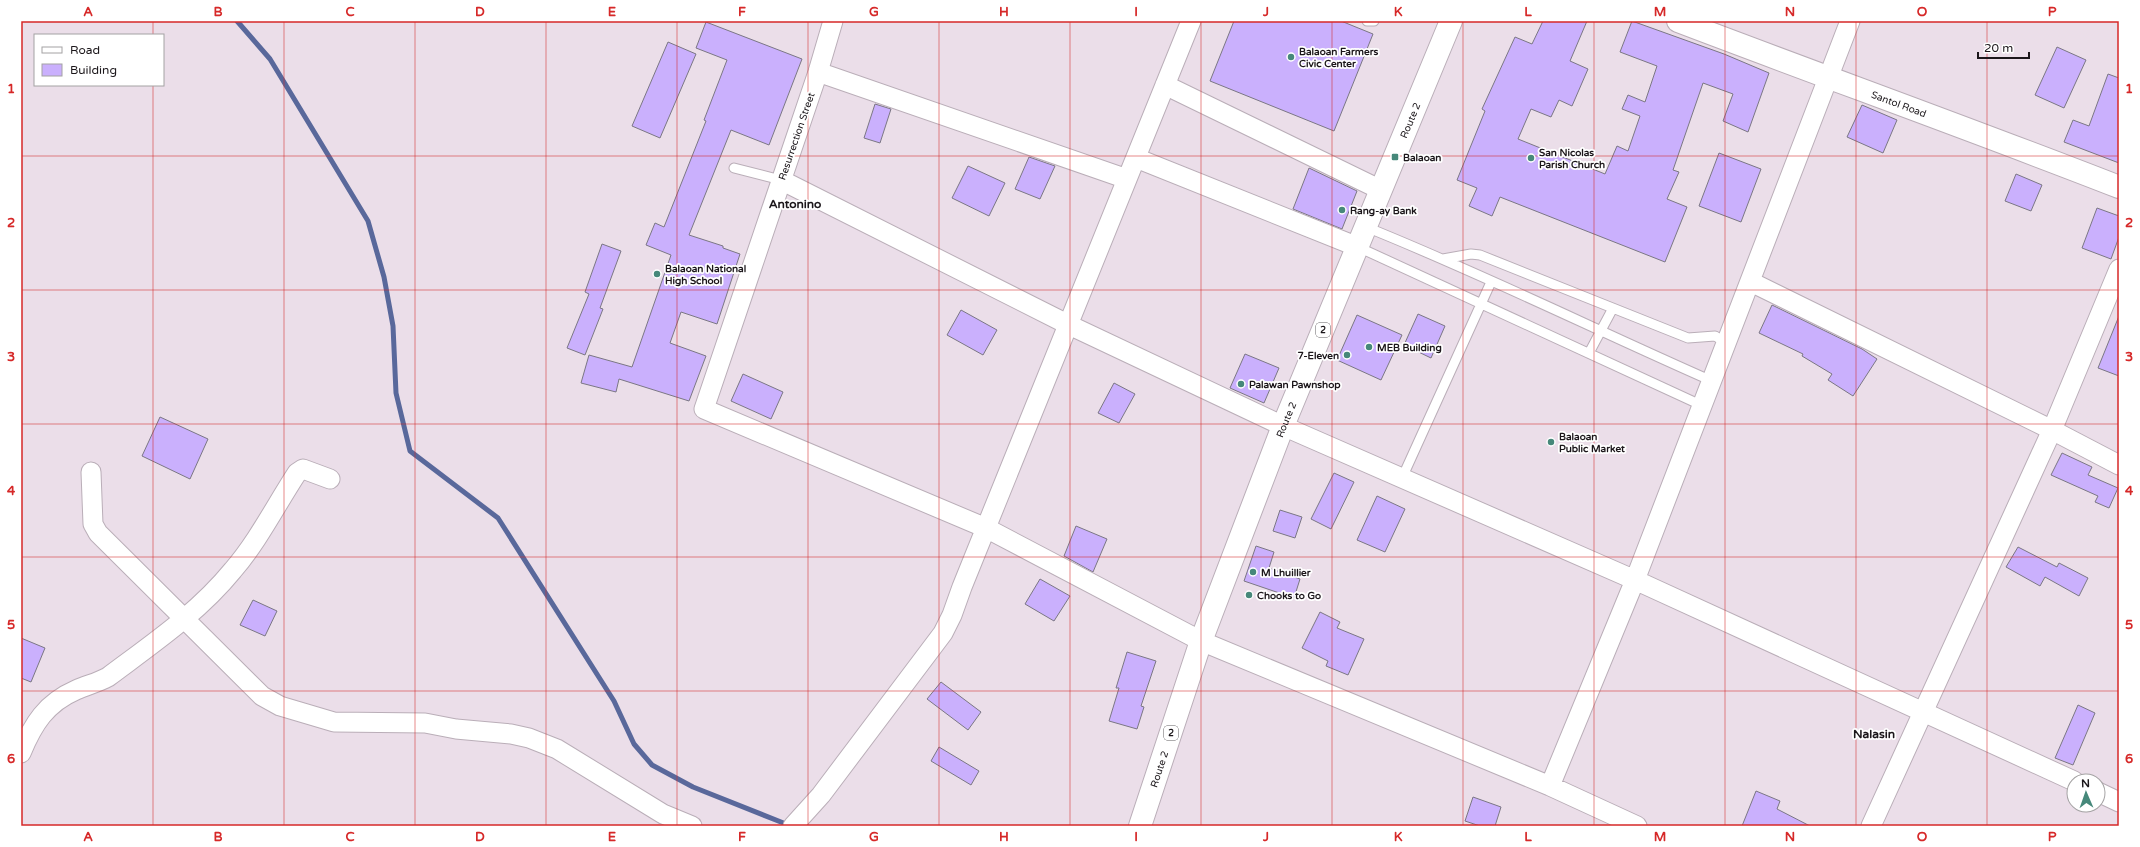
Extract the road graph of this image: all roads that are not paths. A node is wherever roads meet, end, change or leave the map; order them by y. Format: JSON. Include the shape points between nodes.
{"nodes":[{"id":1,"x":833,"y":21,"type":"edge"},
{"id":2,"x":1191,"y":21,"type":"edge"},
{"id":3,"x":1367,"y":21,"type":"edge"},
{"id":4,"x":1374,"y":21,"type":"edge"},
{"id":5,"x":1452,"y":21,"type":"edge"},
{"id":6,"x":1678,"y":21,"type":"edge"},
{"id":7,"x":1850,"y":21,"type":"edge"},
{"id":8,"x":818,"y":72,"type":"junction"},
{"id":9,"x":1827,"y":78,"type":"junction"},
{"id":10,"x":1165,"y":85,"type":"junction"},
{"id":11,"x":1136,"y":158,"type":"junction"},
{"id":12,"x":734,"y":168,"type":"dead end"},
{"id":13,"x":1127,"y":179,"type":"junction"},
{"id":14,"x":781,"y":180,"type":"junction"},
{"id":15,"x":2119,"y":187,"type":"edge"},
{"id":16,"x":1381,"y":190,"type":"junction"},
{"id":17,"x":1362,"y":237,"type":"junction"},
{"id":18,"x":1443,"y":259,"type":"junction"},
{"id":19,"x":2119,"y":269,"type":"edge"},
{"id":20,"x":1491,"y":282,"type":"junction"},
{"id":21,"x":1751,"y":282,"type":"junction"},
{"id":22,"x":1481,"y":304,"type":"junction"},
{"id":23,"x":1613,"y":308,"type":"junction"},
{"id":24,"x":1067,"y":324,"type":"junction"},
{"id":25,"x":1600,"y":332,"type":"junction"},
{"id":26,"x":1727,"y":343,"type":"junction"},
{"id":27,"x":1589,"y":353,"type":"junction"},
{"id":28,"x":1712,"y":381,"type":"junction"},
{"id":29,"x":1704,"y":406,"type":"junction"},
{"id":30,"x":1283,"y":426,"type":"junction"},
{"id":31,"x":2052,"y":430,"type":"junction"},
{"id":32,"x":2119,"y":465,"type":"edge"},
{"id":33,"x":91,"y":472,"type":"dead end"},
{"id":34,"x":1402,"y":478,"type":"junction"},
{"id":35,"x":330,"y":479,"type":"dead end"},
{"id":36,"x":986,"y":528,"type":"junction"},
{"id":37,"x":1635,"y":580,"type":"junction"},
{"id":38,"x":186,"y":619,"type":"junction"},
{"id":39,"x":1201,"y":641,"type":"junction"},
{"id":40,"x":1923,"y":712,"type":"junction"},
{"id":41,"x":21,"y":753,"type":"edge"},
{"id":42,"x":2066,"y":777,"type":"edge"},
{"id":43,"x":1550,"y":786,"type":"junction"},
{"id":44,"x":2106,"y":796,"type":"edge"},
{"id":45,"x":2119,"y":802,"type":"edge"},
{"id":46,"x":692,"y":826,"type":"edge"},
{"id":47,"x":792,"y":826,"type":"edge"},
{"id":48,"x":1140,"y":826,"type":"edge"},
{"id":49,"x":1637,"y":826,"type":"edge"},
{"id":50,"x":1871,"y":826,"type":"edge"}],
"edges":[{"from":1,"to":8,"type":"street","name":"Resurrection Street"},
{"from":2,"to":10,"type":"street"},
{"from":3,"to":4,"type":"lane"},
{"from":5,"to":16,"type":"main road","name":"Route 2","number":"2"},
{"from":6,"to":9,"type":"main road","name":"Santol Road"},
{"from":7,"to":9,"type":"street"},
{"from":8,"to":13,"type":"street"},
{"from":8,"to":14,"type":"street","name":"Resurrection Street"},
{"from":9,"to":15,"type":"main road","name":"Santol Road","via":[[2013,145]]},
{"from":9,"to":21,"type":"street"},
{"from":10,"to":11,"type":"street"},
{"from":10,"to":16,"type":"street"},
{"from":11,"to":13,"type":"street"},
{"from":11,"to":17,"type":"street"},
{"from":12,"to":14,"type":"lane"},
{"from":13,"to":24,"type":"street"},
{"from":14,"to":24,"type":"street"},
{"from":14,"to":36,"type":"street","name":"Resurrection Street","via":[[704,409]]},
{"from":16,"to":17,"type":"main road","name":"Route 2","number":"2"},
{"from":17,"to":18,"type":"lane"},
{"from":17,"to":22,"type":"lane"},
{"from":17,"to":30,"type":"main road","name":"Route 2","number":"2"},
{"from":18,"to":20,"type":"lane"},
{"from":18,"to":23,"type":"lane","via":[[1480,255]]},
{"from":19,"to":31,"type":"street"},
{"from":20,"to":22,"type":"lane"},
{"from":20,"to":25,"type":"lane"},
{"from":21,"to":26,"type":"street"},
{"from":21,"to":31,"type":"street"},
{"from":22,"to":27,"type":"lane"},
{"from":22,"to":34,"type":"lane"},
{"from":23,"to":25,"type":"lane"},
{"from":23,"to":26,"type":"lane","via":[[1688,338],[1715,336]]},
{"from":24,"to":30,"type":"street"},
{"from":24,"to":36,"type":"street"},
{"from":25,"to":27,"type":"lane"},
{"from":25,"to":28,"type":"lane"},
{"from":26,"to":28,"type":"street"},
{"from":27,"to":29,"type":"lane"},
{"from":28,"to":29,"type":"street"},
{"from":29,"to":37,"type":"street"},
{"from":30,"to":34,"type":"street"},
{"from":30,"to":39,"type":"main road","name":"Route 2","number":"2"},
{"from":31,"to":32,"type":"street"},
{"from":31,"to":40,"type":"street"},
{"from":33,"to":38,"type":"street","via":[[93,524],[98,533]]},
{"from":34,"to":37,"type":"street"},
{"from":35,"to":38,"type":"street","via":[[303,469],[297,473],[234,569]]},
{"from":36,"to":39,"type":"street"},
{"from":36,"to":47,"type":"street","via":[[943,633],[821,795]]},
{"from":37,"to":40,"type":"street"},
{"from":37,"to":43,"type":"street"},
{"from":38,"to":41,"type":"street","via":[[108,677],[63,696],[48,706],[37,720]]},
{"from":38,"to":46,"type":"street","via":[[262,696],[280,706],[334,722],[425,723],[473,732],[511,734],[529,738],[557,749],[663,814]]},
{"from":39,"to":43,"type":"street"},
{"from":39,"to":48,"type":"main road","name":"Route 2","number":"2"},
{"from":40,"to":42,"type":"street"},
{"from":40,"to":50,"type":"street"},
{"from":43,"to":49,"type":"street"},
{"from":44,"to":45,"type":"street"}]}
